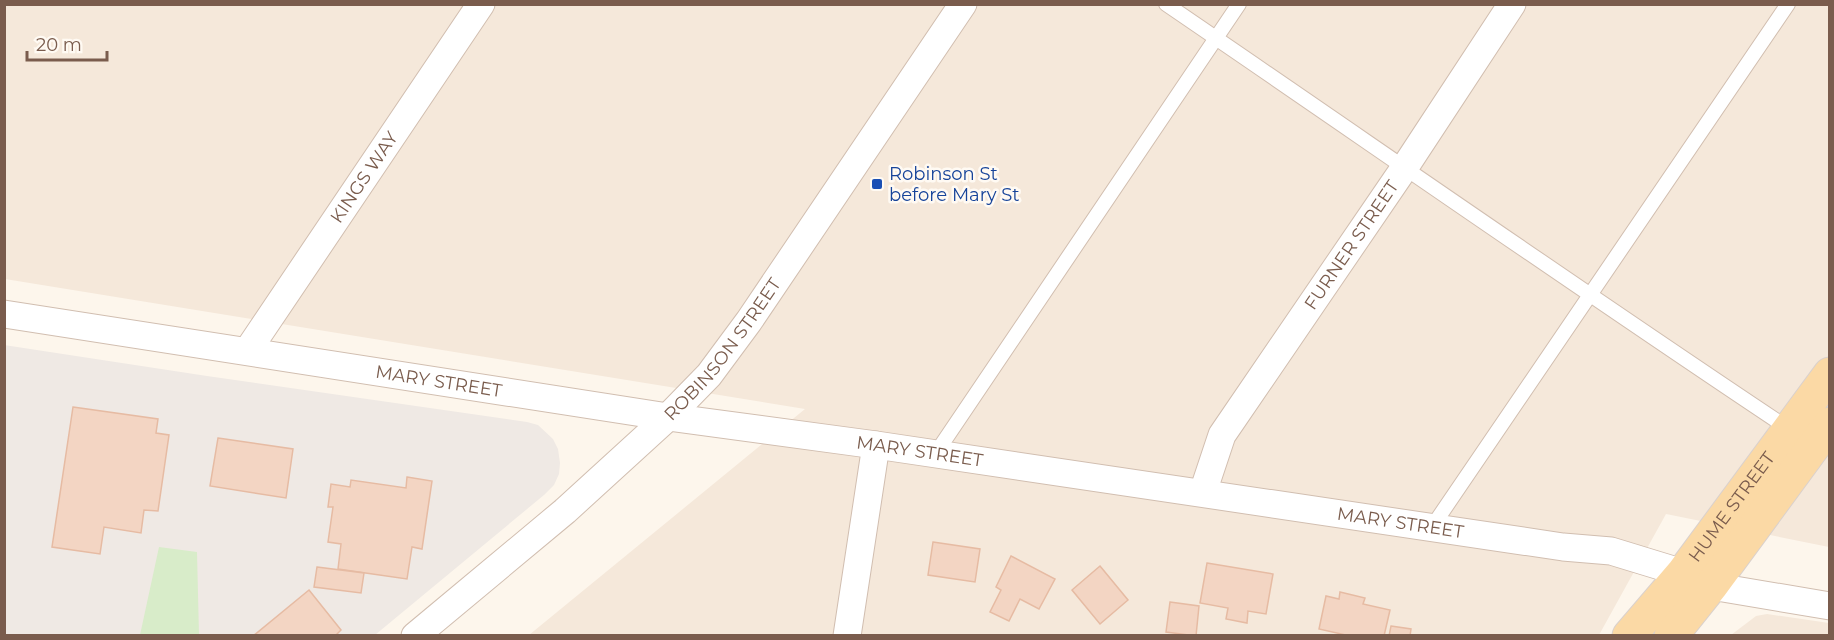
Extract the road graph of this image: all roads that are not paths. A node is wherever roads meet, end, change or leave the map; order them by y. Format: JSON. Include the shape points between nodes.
{"nodes":[{"id":1,"x":481,"y":4,"type":"edge"},
{"id":2,"x":963,"y":4,"type":"edge"},
{"id":3,"x":1166,"y":4,"type":"edge"},
{"id":4,"x":1239,"y":4,"type":"edge"},
{"id":5,"x":1512,"y":4,"type":"edge"},
{"id":6,"x":1788,"y":4,"type":"edge"},
{"id":7,"x":1216,"y":38,"type":"junction"},
{"id":8,"x":1405,"y":167,"type":"junction"},
{"id":9,"x":1589,"y":296,"type":"junction"},
{"id":10,"x":4,"y":314,"type":"edge"},
{"id":11,"x":248,"y":351,"type":"junction"},
{"id":12,"x":1830,"y":374,"type":"edge"},
{"id":13,"x":668,"y":417,"type":"junction"},
{"id":14,"x":1830,"y":424,"type":"edge"},
{"id":15,"x":1789,"y":429,"type":"junction"},
{"id":16,"x":876,"y":445,"type":"junction"},
{"id":17,"x":936,"y":453,"type":"junction"},
{"id":18,"x":1203,"y":492,"type":"junction"},
{"id":19,"x":1432,"y":527,"type":"junction"},
{"id":20,"x":1697,"y":579,"type":"junction"},
{"id":21,"x":1830,"y":606,"type":"edge"},
{"id":22,"x":415,"y":636,"type":"edge"},
{"id":23,"x":847,"y":636,"type":"edge"},
{"id":24,"x":1629,"y":636,"type":"edge"},
{"id":25,"x":1671,"y":636,"type":"edge"}],
"edges":[{"from":1,"to":11,"type":"street","name":"KINGS WAY"},
{"from":2,"to":13,"type":"street","name":"ROBINSON STREET","via":[[749,321],[709,375]]},
{"from":3,"to":7,"type":"lane"},
{"from":4,"to":7,"type":"lane"},
{"from":5,"to":8,"type":"street","name":"FURNER STREET"},
{"from":6,"to":9,"type":"lane"},
{"from":7,"to":8,"type":"lane"},
{"from":7,"to":17,"type":"lane"},
{"from":8,"to":9,"type":"lane"},
{"from":8,"to":18,"type":"street","name":"FURNER STREET","via":[[1222,435]]},
{"from":9,"to":15,"type":"lane"},
{"from":9,"to":19,"type":"lane"},
{"from":10,"to":11,"type":"street","name":"MARY STREET"},
{"from":11,"to":13,"type":"street","name":"MARY STREET"},
{"from":12,"to":15,"type":"main road","name":"HUME STREET"},
{"from":13,"to":16,"type":"street","name":"MARY STREET"},
{"from":13,"to":22,"type":"street","name":"ROBINSON STREET","via":[[565,511]]},
{"from":14,"to":20,"type":"main road","name":"HUME STREET"},
{"from":15,"to":20,"type":"main road","name":"HUME STREET"},
{"from":16,"to":17,"type":"street","name":"MARY STREET"},
{"from":16,"to":23,"type":"street"},
{"from":17,"to":18,"type":"street","name":"MARY STREET"},
{"from":18,"to":19,"type":"street","name":"MARY STREET"},
{"from":19,"to":20,"type":"street","name":"MARY STREET","via":[[1611,551]]},
{"from":20,"to":21,"type":"street","name":"MARY STREET"},
{"from":20,"to":24,"type":"main road","name":"HUME STREET"},
{"from":20,"to":25,"type":"main road","name":"HUME STREET"}]}
